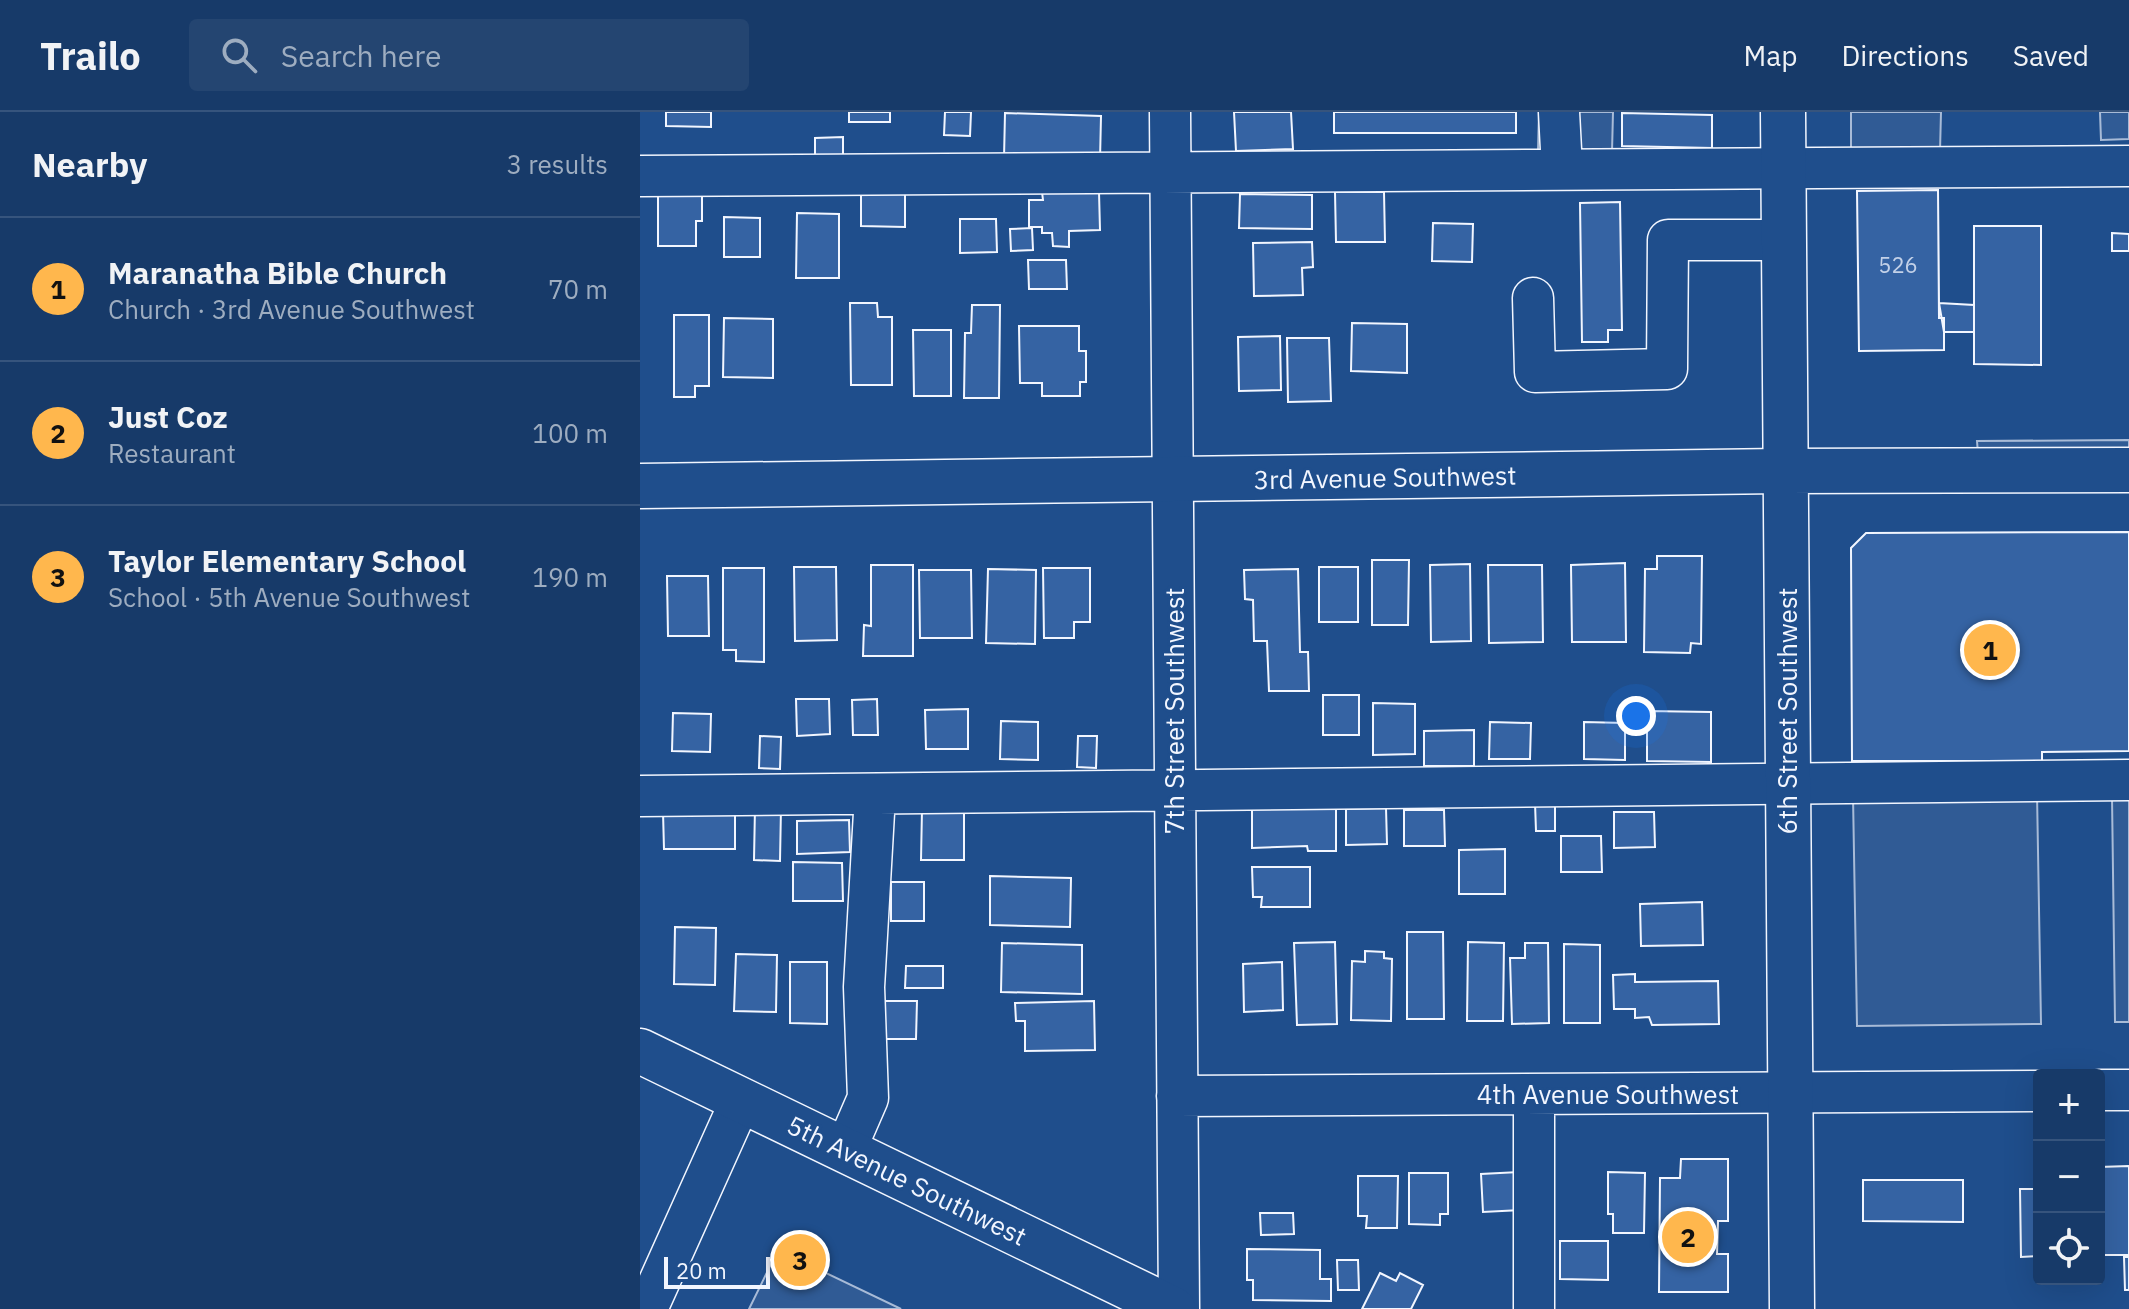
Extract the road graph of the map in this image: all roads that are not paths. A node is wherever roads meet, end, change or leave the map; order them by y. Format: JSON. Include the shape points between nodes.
{"nodes":[{"id":1,"x":1170,"y":112,"type":"edge"},
{"id":2,"x":1559,"y":112,"type":"edge"},
{"id":3,"x":1783,"y":112,"type":"edge"},
{"id":4,"x":2129,"y":166,"type":"edge"},
{"id":5,"x":1562,"y":169,"type":"junction"},
{"id":6,"x":1783,"y":169,"type":"junction"},
{"id":7,"x":1170,"y":171,"type":"junction"},
{"id":8,"x":640,"y":176,"type":"edge"},
{"id":9,"x":1783,"y":240,"type":"junction"},
{"id":10,"x":1533,"y":298,"type":"dead end"},
{"id":11,"x":2129,"y":470,"type":"edge"},
{"id":12,"x":1785,"y":471,"type":"junction"},
{"id":13,"x":1172,"y":480,"type":"junction"},
{"id":14,"x":640,"y":486,"type":"edge"},
{"id":15,"x":2129,"y":780,"type":"edge"},
{"id":16,"x":1787,"y":783,"type":"junction"},
{"id":17,"x":1175,"y":788,"type":"junction"},
{"id":18,"x":875,"y":795,"type":"junction"},
{"id":19,"x":640,"y":796,"type":"edge"},
{"id":20,"x":640,"y":1051,"type":"edge"},
{"id":21,"x":2105,"y":1090,"type":"edge"},
{"id":22,"x":2129,"y":1090,"type":"edge"},
{"id":23,"x":2033,"y":1091,"type":"edge"},
{"id":24,"x":1790,"y":1092,"type":"junction"},
{"id":25,"x":1534,"y":1094,"type":"junction"},
{"id":26,"x":1177,"y":1096,"type":"junction"},
{"id":27,"x":741,"y":1100,"type":"junction"},
{"id":28,"x":845,"y":1151,"type":"junction"},
{"id":29,"x":647,"y":1309,"type":"edge"},
{"id":30,"x":1176,"y":1309,"type":"edge"},
{"id":31,"x":1534,"y":1309,"type":"edge"},
{"id":32,"x":1792,"y":1309,"type":"edge"}],
"edges":[{"from":1,"to":7,"type":"street","name":"7th Street Southwest"},
{"from":2,"to":5,"type":"street"},
{"from":3,"to":6,"type":"main road","name":"6th Street Southwest"},
{"from":4,"to":6,"type":"street"},
{"from":5,"to":6,"type":"street"},
{"from":5,"to":7,"type":"street"},
{"from":6,"to":9,"type":"main road","name":"6th Street Southwest"},
{"from":7,"to":8,"type":"street"},
{"from":7,"to":13,"type":"street","name":"7th Street Southwest"},
{"from":9,"to":10,"type":"street","via":[[1668,240],[1667,369],[1535,372]]},
{"from":9,"to":12,"type":"main road","name":"6th Street Southwest"},
{"from":11,"to":12,"type":"main road","name":"3rd Avenue Southwest"},
{"from":12,"to":13,"type":"main road","name":"3rd Avenue Southwest"},
{"from":12,"to":16,"type":"main road","name":"6th Street Southwest"},
{"from":13,"to":14,"type":"main road","name":"3rd Avenue Southwest"},
{"from":13,"to":17,"type":"street","name":"7th Street Southwest"},
{"from":15,"to":16,"type":"street"},
{"from":16,"to":17,"type":"street"},
{"from":16,"to":24,"type":"main road","name":"6th Street Southwest"},
{"from":17,"to":18,"type":"street"},
{"from":17,"to":26,"type":"street","name":"7th Street Southwest"},
{"from":18,"to":19,"type":"street"},
{"from":18,"to":28,"type":"street","via":[[864,987],[868,1098]]},
{"from":20,"to":27,"type":"main road","name":"5th Avenue Southwest"},
{"from":21,"to":22,"type":"street"},
{"from":23,"to":24,"type":"street","name":"4th Avenue Southwest"},
{"from":24,"to":25,"type":"street","name":"4th Avenue Southwest"},
{"from":24,"to":32,"type":"main road","name":"6th Street Southwest"},
{"from":25,"to":26,"type":"street","name":"4th Avenue Southwest"},
{"from":25,"to":31,"type":"street"},
{"from":26,"to":30,"type":"street","name":"7th Street Southwest"},
{"from":27,"to":28,"type":"main road","name":"5th Avenue Southwest"},
{"from":27,"to":29,"type":"street"},
{"from":28,"to":30,"type":"main road","name":"5th Avenue Southwest"}]}
